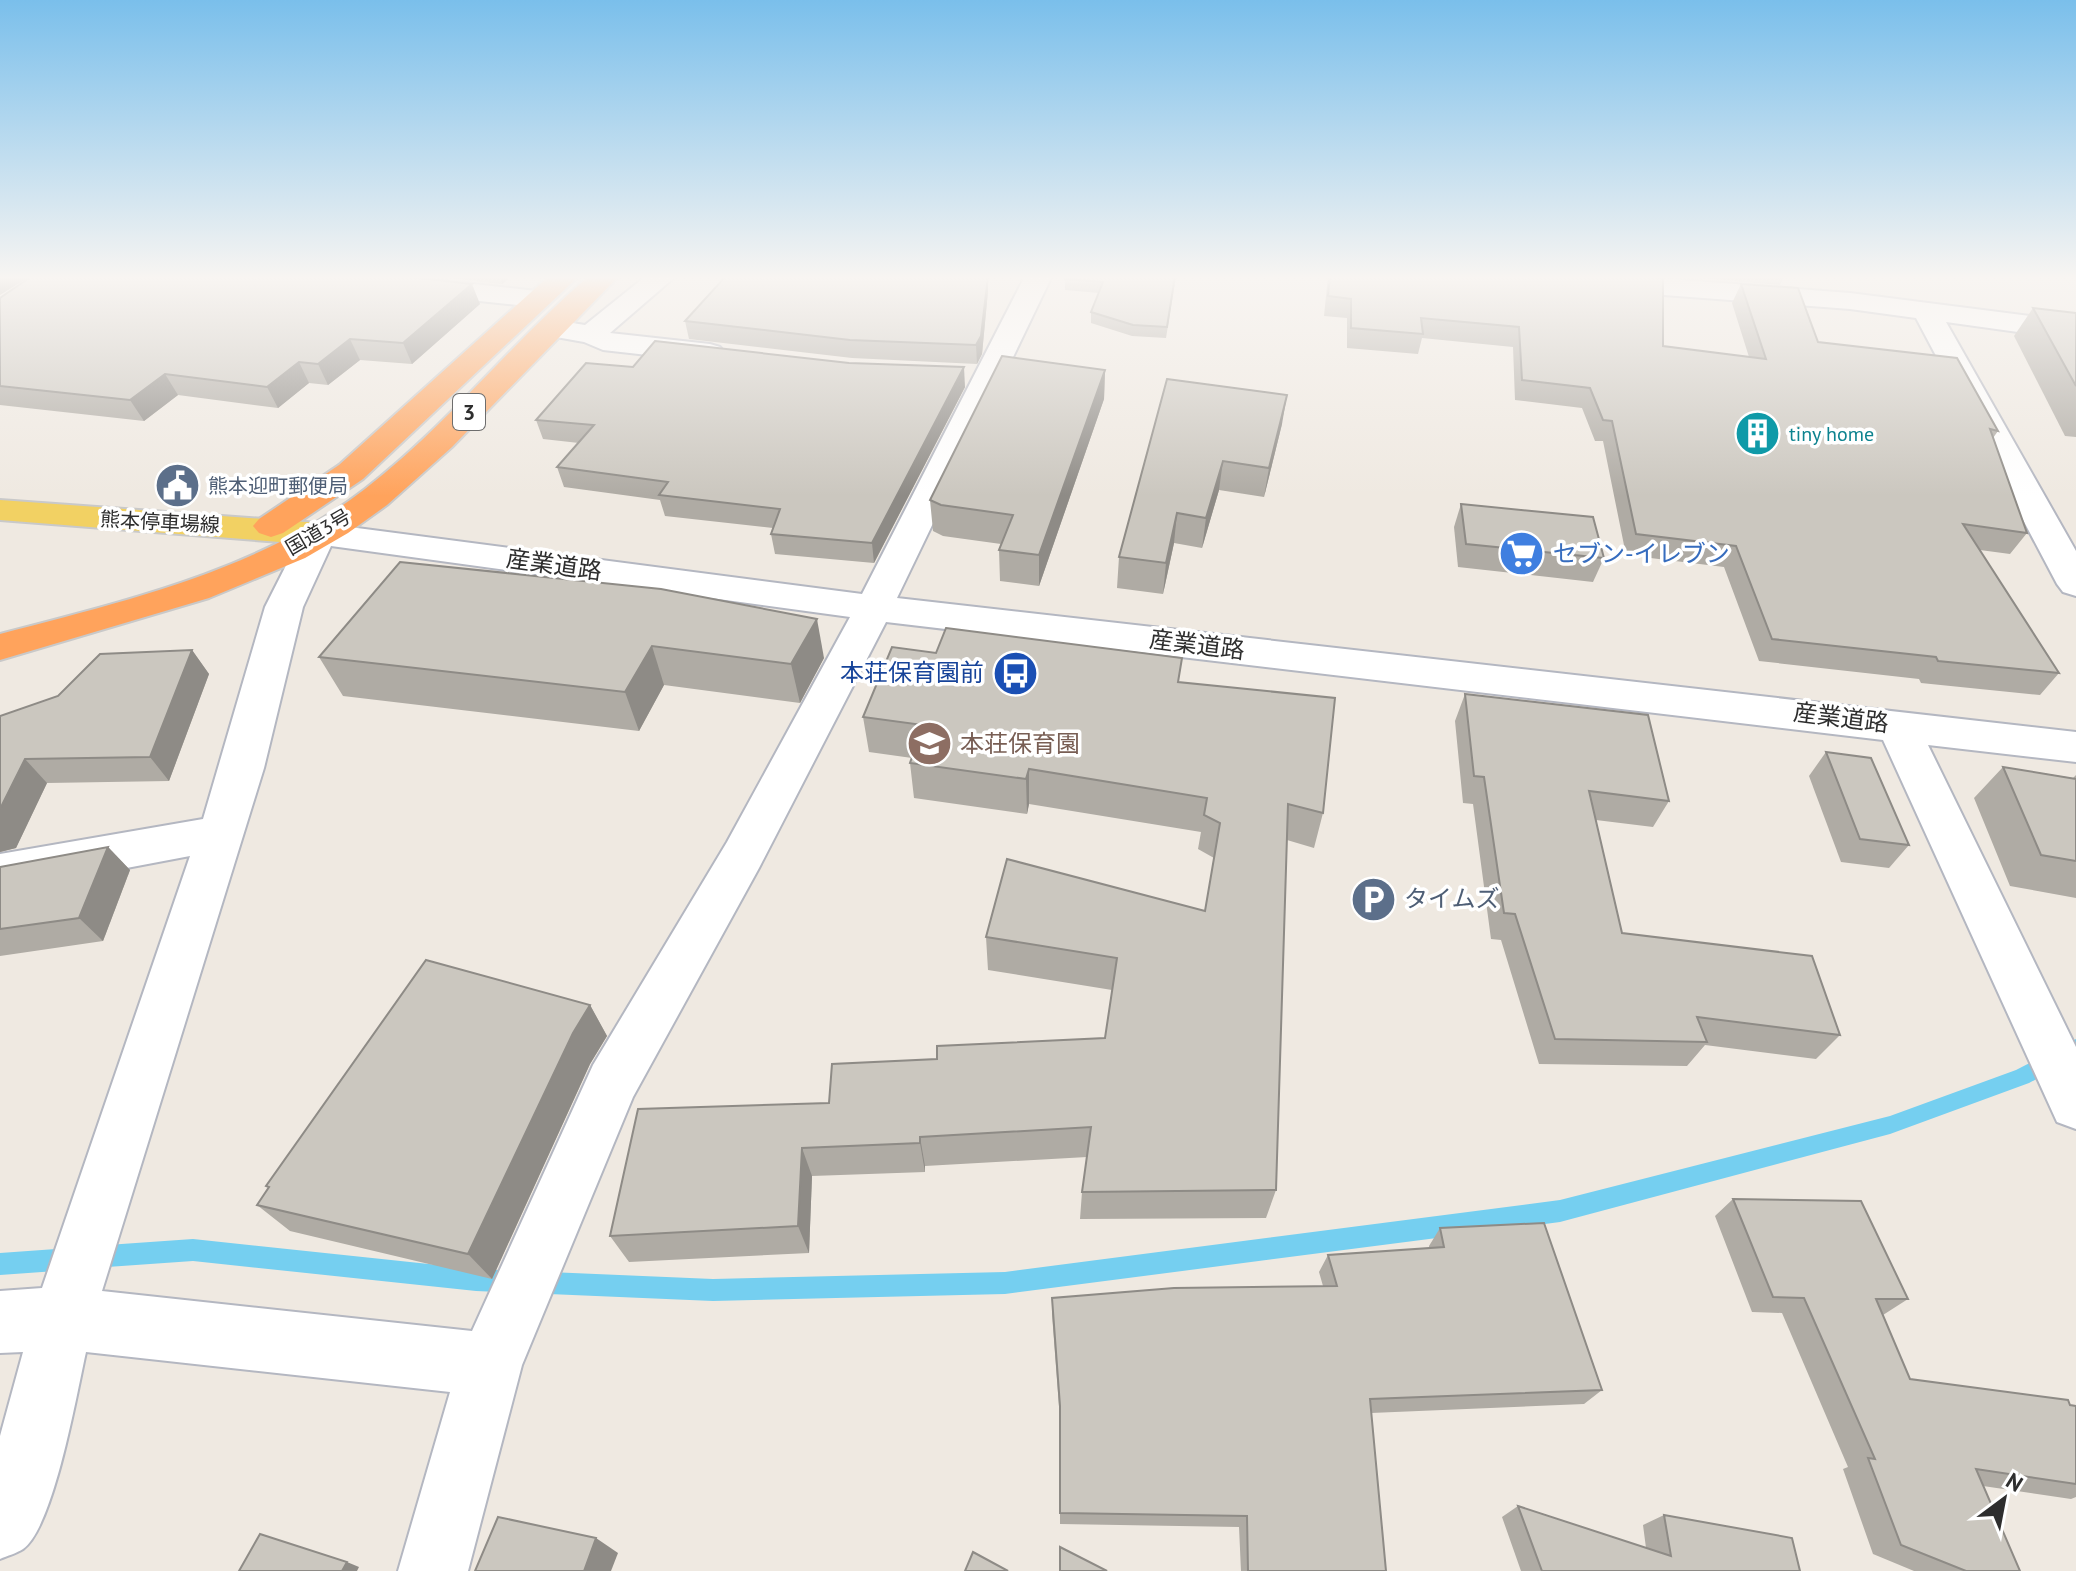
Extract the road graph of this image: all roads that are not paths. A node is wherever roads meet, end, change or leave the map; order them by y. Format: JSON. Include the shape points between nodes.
{"nodes":[{"id":1,"x":483,"y":349,"type":"edge"},
{"id":2,"x":508,"y":349,"type":"edge"},
{"id":3,"x":676,"y":349,"type":"edge"},
{"id":4,"x":1002,"y":349,"type":"edge"},
{"id":5,"x":1947,"y":349,"type":"edge"},
{"id":6,"x":743,"y":357,"type":"edge"},
{"id":7,"x":953,"y":373,"type":"edge"},
{"id":8,"x":989,"y":376,"type":"junction"},
{"id":9,"x":0,"y":510,"type":"edge"},
{"id":10,"x":266,"y":529,"type":"junction"},
{"id":11,"x":319,"y":534,"type":"junction"},
{"id":12,"x":2076,"y":584,"type":"edge"},
{"id":13,"x":874,"y":608,"type":"junction"},
{"id":14,"x":0,"y":616,"type":"edge"},
{"id":15,"x":0,"y":647,"type":"edge"},
{"id":16,"x":1897,"y":725,"type":"junction"},
{"id":17,"x":2076,"y":747,"type":"edge"},
{"id":18,"x":221,"y":833,"type":"junction"},
{"id":19,"x":0,"y":873,"type":"edge"},
{"id":20,"x":2076,"y":1104,"type":"edge"},
{"id":21,"x":63,"y":1318,"type":"junction"},
{"id":22,"x":0,"y":1322,"type":"edge"},
{"id":23,"x":497,"y":1348,"type":"junction"},
{"id":24,"x":0,"y":1524,"type":"edge"},
{"id":25,"x":433,"y":1571,"type":"edge"}],
"edges":[{"from":1,"to":10,"type":"highway","name":"国道3号","number":"3","via":[[343,479]]},
{"from":2,"to":11,"type":"highway","name":"国道3号","number":"3","via":[[475,407],[373,499]]},
{"from":3,"to":6,"type":"street"},
{"from":4,"to":8,"type":"street"},
{"from":5,"to":12,"type":"street"},
{"from":7,"to":8,"type":"street"},
{"from":8,"to":13,"type":"street"},
{"from":9,"to":10,"type":"main road","name":"熊本停車場線"},
{"from":10,"to":11,"type":"main road","name":"熊本停車場線"},
{"from":10,"to":14,"type":"highway","name":"国道3号","number":"3","via":[[219,554]]},
{"from":11,"to":13,"type":"street","name":"産業道路"},
{"from":11,"to":15,"type":"highway","name":"国道3号","number":"3","via":[[235,577]]},
{"from":11,"to":18,"type":"street","via":[[284,607]]},
{"from":13,"to":16,"type":"street","name":"産業道路"},
{"from":13,"to":23,"type":"street","via":[[743,855],[612,1083]]},
{"from":16,"to":17,"type":"street","name":"産業道路"},
{"from":16,"to":20,"type":"street"},
{"from":18,"to":19,"type":"street"},
{"from":18,"to":21,"type":"street"},
{"from":21,"to":22,"type":"street"},
{"from":21,"to":23,"type":"street"},
{"from":21,"to":24,"type":"street","via":[[18,1496]]},
{"from":23,"to":25,"type":"street"}]}
